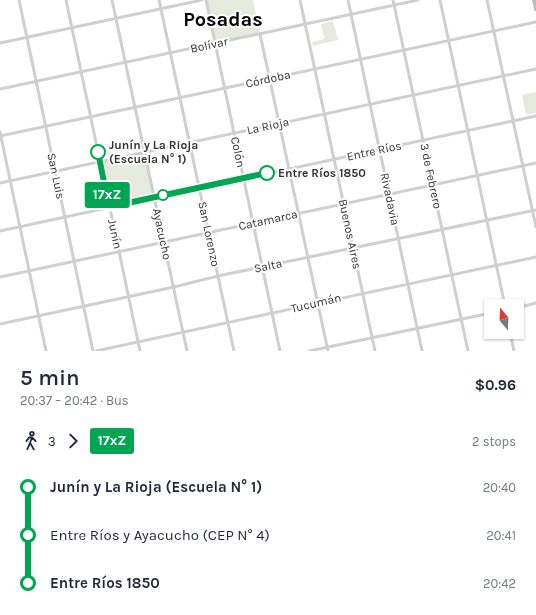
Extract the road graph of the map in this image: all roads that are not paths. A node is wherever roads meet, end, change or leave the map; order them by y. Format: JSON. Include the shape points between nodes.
{"nodes":[{"id":1,"x":19,"y":0,"type":"edge"},
{"id":2,"x":66,"y":0,"type":"edge"},
{"id":3,"x":112,"y":0,"type":"edge"},
{"id":4,"x":159,"y":0,"type":"edge"},
{"id":5,"x":202,"y":0,"type":"edge"},
{"id":6,"x":206,"y":0,"type":"edge"},
{"id":7,"x":300,"y":0,"type":"edge"},
{"id":8,"x":348,"y":0,"type":"edge"},
{"id":9,"x":393,"y":0,"type":"edge"},
{"id":10,"x":418,"y":0,"type":"edge"},
{"id":11,"x":440,"y":0,"type":"edge"},
{"id":12,"x":487,"y":0,"type":"edge"},
{"id":13,"x":534,"y":0,"type":"edge"},
{"id":14,"x":394,"y":5,"type":"junction"},
{"id":15,"x":536,"y":8,"type":"edge"},
{"id":16,"x":161,"y":9,"type":"junction"},
{"id":17,"x":351,"y":14,"type":"junction"},
{"id":18,"x":116,"y":18,"type":"junction"},
{"id":19,"x":536,"y":22,"type":"edge"},
{"id":20,"x":306,"y":24,"type":"junction"},
{"id":21,"x":72,"y":28,"type":"junction"},
{"id":22,"x":494,"y":31,"type":"junction"},
{"id":23,"x":260,"y":34,"type":"junction"},
{"id":24,"x":26,"y":37,"type":"junction"},
{"id":25,"x":448,"y":41,"type":"junction"},
{"id":26,"x":0,"y":43,"type":"edge"},
{"id":27,"x":215,"y":44,"type":"junction"},
{"id":28,"x":404,"y":50,"type":"junction"},
{"id":29,"x":170,"y":53,"type":"junction"},
{"id":30,"x":360,"y":60,"type":"junction"},
{"id":31,"x":125,"y":63,"type":"junction"},
{"id":32,"x":315,"y":69,"type":"junction"},
{"id":33,"x":536,"y":69,"type":"edge"},
{"id":34,"x":81,"y":72,"type":"junction"},
{"id":35,"x":504,"y":76,"type":"junction"},
{"id":36,"x":270,"y":79,"type":"junction"},
{"id":37,"x":36,"y":82,"type":"junction"},
{"id":38,"x":458,"y":86,"type":"junction"},
{"id":39,"x":0,"y":89,"type":"edge"},
{"id":40,"x":224,"y":89,"type":"junction"},
{"id":41,"x":413,"y":95,"type":"junction"},
{"id":42,"x":180,"y":98,"type":"junction"},
{"id":43,"x":370,"y":104,"type":"junction"},
{"id":44,"x":134,"y":108,"type":"junction"},
{"id":45,"x":325,"y":114,"type":"junction"},
{"id":46,"x":536,"y":116,"type":"edge"},
{"id":47,"x":91,"y":117,"type":"junction"},
{"id":48,"x":513,"y":121,"type":"junction"},
{"id":49,"x":280,"y":124,"type":"junction"},
{"id":50,"x":45,"y":127,"type":"junction"},
{"id":51,"x":468,"y":131,"type":"junction"},
{"id":52,"x":0,"y":132,"type":"edge"},
{"id":53,"x":234,"y":133,"type":"junction"},
{"id":54,"x":0,"y":136,"type":"edge"},
{"id":55,"x":423,"y":140,"type":"junction"},
{"id":56,"x":190,"y":142,"type":"junction"},
{"id":57,"x":379,"y":149,"type":"junction"},
{"id":58,"x":144,"y":152,"type":"junction"},
{"id":59,"x":334,"y":159,"type":"junction"},
{"id":60,"x":100,"y":162,"type":"junction"},
{"id":61,"x":536,"y":163,"type":"edge"},
{"id":62,"x":523,"y":166,"type":"junction"},
{"id":63,"x":289,"y":169,"type":"junction"},
{"id":64,"x":55,"y":171,"type":"junction"},
{"id":65,"x":477,"y":176,"type":"junction"},
{"id":66,"x":243,"y":178,"type":"junction"},
{"id":67,"x":10,"y":181,"type":"junction"},
{"id":68,"x":0,"y":183,"type":"edge"},
{"id":69,"x":432,"y":185,"type":"junction"},
{"id":70,"x":199,"y":187,"type":"junction"},
{"id":71,"x":389,"y":194,"type":"junction"},
{"id":72,"x":154,"y":197,"type":"junction"},
{"id":73,"x":344,"y":204,"type":"junction"},
{"id":74,"x":109,"y":207,"type":"junction"},
{"id":75,"x":534,"y":210,"type":"edge"},
{"id":76,"x":299,"y":213,"type":"junction"},
{"id":77,"x":64,"y":217,"type":"junction"},
{"id":78,"x":487,"y":220,"type":"junction"},
{"id":79,"x":253,"y":223,"type":"junction"},
{"id":80,"x":20,"y":227,"type":"junction"},
{"id":81,"x":536,"y":227,"type":"edge"},
{"id":82,"x":442,"y":230,"type":"junction"},
{"id":83,"x":0,"y":231,"type":"edge"},
{"id":84,"x":208,"y":232,"type":"junction"},
{"id":85,"x":398,"y":239,"type":"junction"},
{"id":86,"x":164,"y":242,"type":"junction"},
{"id":87,"x":353,"y":249,"type":"junction"},
{"id":88,"x":119,"y":252,"type":"junction"},
{"id":89,"x":308,"y":257,"type":"junction"},
{"id":90,"x":536,"y":257,"type":"edge"},
{"id":91,"x":74,"y":261,"type":"junction"},
{"id":92,"x":496,"y":265,"type":"junction"},
{"id":93,"x":263,"y":267,"type":"junction"},
{"id":94,"x":29,"y":270,"type":"junction"},
{"id":95,"x":452,"y":275,"type":"junction"},
{"id":96,"x":218,"y":276,"type":"junction"},
{"id":97,"x":0,"y":277,"type":"edge"},
{"id":98,"x":408,"y":284,"type":"junction"},
{"id":99,"x":174,"y":287,"type":"junction"},
{"id":100,"x":363,"y":293,"type":"junction"},
{"id":101,"x":129,"y":296,"type":"junction"},
{"id":102,"x":503,"y":299,"type":"edge"},
{"id":103,"x":317,"y":302,"type":"junction"},
{"id":104,"x":536,"y":303,"type":"edge"},
{"id":105,"x":83,"y":306,"type":"junction"},
{"id":106,"x":524,"y":306,"type":"edge"},
{"id":107,"x":272,"y":314,"type":"junction"},
{"id":108,"x":484,"y":314,"type":"edge"},
{"id":109,"x":39,"y":315,"type":"junction"},
{"id":110,"x":461,"y":319,"type":"junction"},
{"id":111,"x":228,"y":323,"type":"junction"},
{"id":112,"x":0,"y":324,"type":"edge"},
{"id":113,"x":417,"y":329,"type":"junction"},
{"id":114,"x":183,"y":333,"type":"junction"},
{"id":115,"x":372,"y":338,"type":"junction"},
{"id":116,"x":511,"y":339,"type":"edge"},
{"id":117,"x":139,"y":342,"type":"junction"},
{"id":118,"x":327,"y":349,"type":"edge"},
{"id":119,"x":46,"y":351,"type":"edge"},
{"id":120,"x":93,"y":351,"type":"edge"},
{"id":121,"x":96,"y":351,"type":"edge"},
{"id":122,"x":140,"y":351,"type":"edge"},
{"id":123,"x":187,"y":351,"type":"edge"},
{"id":124,"x":234,"y":351,"type":"edge"},
{"id":125,"x":280,"y":351,"type":"edge"},
{"id":126,"x":310,"y":351,"type":"edge"},
{"id":127,"x":375,"y":351,"type":"edge"},
{"id":128,"x":422,"y":351,"type":"edge"},
{"id":129,"x":468,"y":351,"type":"edge"},
{"id":130,"x":514,"y":351,"type":"edge"}],
"edges":[{"from":1,"to":24,"type":"street","name":"San Luis"},
{"from":2,"to":21,"type":"street","name":"Junín"},
{"from":3,"to":18,"type":"street","name":"Ayacucho"},
{"from":4,"to":16,"type":"street","name":"San Lorenzo"},
{"from":5,"to":16,"type":"street"},
{"from":6,"to":27,"type":"street","name":"Colón"},
{"from":7,"to":20,"type":"street","name":"Buenos Aires"},
{"from":8,"to":17,"type":"street","name":"Rivadavia"},
{"from":9,"to":14,"type":"street","name":"3 de Febrero"},
{"from":10,"to":14,"type":"street","name":"Bolívar"},
{"from":11,"to":25,"type":"street"},
{"from":12,"to":22,"type":"street"},
{"from":13,"to":15,"type":"main road"},
{"from":14,"to":17,"type":"street","name":"Bolívar"},
{"from":14,"to":28,"type":"street","name":"3 de Febrero"},
{"from":16,"to":18,"type":"street"},
{"from":16,"to":29,"type":"street","name":"San Lorenzo"},
{"from":17,"to":20,"type":"street","name":"Bolívar"},
{"from":17,"to":30,"type":"street","name":"Rivadavia"},
{"from":18,"to":21,"type":"street"},
{"from":18,"to":31,"type":"street","name":"Ayacucho"},
{"from":19,"to":22,"type":"street","name":"Córdoba"},
{"from":20,"to":23,"type":"street","name":"Bolívar"},
{"from":20,"to":32,"type":"street","name":"Buenos Aires"},
{"from":21,"to":24,"type":"street"},
{"from":21,"to":34,"type":"street","name":"Junín"},
{"from":22,"to":25,"type":"street","name":"Córdoba"},
{"from":22,"to":35,"type":"street"},
{"from":23,"to":27,"type":"street","name":"Bolívar"},
{"from":23,"to":36,"type":"street"},
{"from":24,"to":26,"type":"street"},
{"from":24,"to":37,"type":"street","name":"San Luis"},
{"from":25,"to":28,"type":"street","name":"Córdoba"},
{"from":25,"to":38,"type":"street"},
{"from":27,"to":29,"type":"street","name":"Bolívar"},
{"from":27,"to":40,"type":"street","name":"Colón"},
{"from":28,"to":30,"type":"street","name":"Córdoba"},
{"from":28,"to":41,"type":"street","name":"3 de Febrero"},
{"from":29,"to":31,"type":"street","name":"Bolívar"},
{"from":29,"to":42,"type":"street","name":"San Lorenzo"},
{"from":30,"to":32,"type":"street","name":"Córdoba"},
{"from":30,"to":43,"type":"street","name":"Rivadavia"},
{"from":31,"to":34,"type":"street","name":"Bolívar"},
{"from":31,"to":44,"type":"street","name":"Ayacucho"},
{"from":32,"to":36,"type":"street","name":"Córdoba"},
{"from":32,"to":45,"type":"street","name":"Buenos Aires"},
{"from":33,"to":35,"type":"street","name":"La Rioja"},
{"from":34,"to":37,"type":"street","name":"Bolívar"},
{"from":34,"to":47,"type":"street","name":"Junín"},
{"from":35,"to":38,"type":"street","name":"La Rioja"},
{"from":35,"to":48,"type":"street"},
{"from":36,"to":40,"type":"street","name":"Córdoba"},
{"from":36,"to":49,"type":"street"},
{"from":37,"to":39,"type":"street","name":"Bolívar"},
{"from":37,"to":50,"type":"street","name":"San Luis"},
{"from":38,"to":41,"type":"street","name":"La Rioja"},
{"from":38,"to":51,"type":"street"},
{"from":40,"to":42,"type":"street","name":"Córdoba"},
{"from":40,"to":53,"type":"street","name":"Colón"},
{"from":41,"to":43,"type":"street","name":"La Rioja"},
{"from":41,"to":55,"type":"street","name":"3 de Febrero"},
{"from":42,"to":44,"type":"street","name":"Córdoba"},
{"from":42,"to":56,"type":"street","name":"San Lorenzo"},
{"from":43,"to":45,"type":"street","name":"La Rioja"},
{"from":43,"to":57,"type":"street","name":"Rivadavia"},
{"from":44,"to":47,"type":"street","name":"Córdoba"},
{"from":44,"to":58,"type":"street","name":"Ayacucho"},
{"from":45,"to":49,"type":"street","name":"La Rioja"},
{"from":45,"to":59,"type":"street","name":"Buenos Aires"},
{"from":46,"to":48,"type":"street","name":"Entre Ríos"},
{"from":47,"to":50,"type":"street","name":"Córdoba"},
{"from":47,"to":60,"type":"street","name":"Junín"},
{"from":48,"to":51,"type":"street","name":"Entre Ríos"},
{"from":48,"to":62,"type":"street"},
{"from":49,"to":53,"type":"street","name":"La Rioja"},
{"from":49,"to":63,"type":"street"},
{"from":50,"to":54,"type":"street","name":"Córdoba"},
{"from":50,"to":64,"type":"street","name":"San Luis"},
{"from":51,"to":55,"type":"street","name":"Entre Ríos"},
{"from":51,"to":65,"type":"street"},
{"from":52,"to":54,"type":"street"},
{"from":53,"to":56,"type":"street","name":"La Rioja"},
{"from":53,"to":66,"type":"street","name":"Colón"},
{"from":54,"to":67,"type":"street"},
{"from":55,"to":57,"type":"street","name":"Entre Ríos"},
{"from":55,"to":69,"type":"street","name":"3 de Febrero"},
{"from":56,"to":58,"type":"street","name":"La Rioja"},
{"from":56,"to":70,"type":"street","name":"San Lorenzo"},
{"from":57,"to":59,"type":"street","name":"Entre Ríos"},
{"from":57,"to":71,"type":"street","name":"Rivadavia"},
{"from":58,"to":60,"type":"street","name":"La Rioja"},
{"from":58,"to":72,"type":"street","name":"Ayacucho"},
{"from":59,"to":63,"type":"street","name":"Entre Ríos"},
{"from":59,"to":73,"type":"street","name":"Buenos Aires"},
{"from":60,"to":64,"type":"street","name":"La Rioja"},
{"from":60,"to":74,"type":"street","name":"Junín"},
{"from":61,"to":62,"type":"street","name":"Catamarca"},
{"from":62,"to":65,"type":"street","name":"Catamarca"},
{"from":62,"to":75,"type":"street"},
{"from":63,"to":66,"type":"street","name":"Entre Ríos"},
{"from":63,"to":76,"type":"street"},
{"from":64,"to":67,"type":"street","name":"La Rioja"},
{"from":64,"to":77,"type":"street","name":"San Luis"},
{"from":65,"to":69,"type":"street","name":"Catamarca"},
{"from":65,"to":78,"type":"street"},
{"from":66,"to":70,"type":"street","name":"Entre Ríos"},
{"from":66,"to":79,"type":"street","name":"Colón"},
{"from":67,"to":68,"type":"street","name":"La Rioja"},
{"from":67,"to":80,"type":"street"},
{"from":69,"to":71,"type":"street","name":"Catamarca"},
{"from":69,"to":82,"type":"street","name":"3 de Febrero"},
{"from":70,"to":72,"type":"street","name":"Entre Ríos"},
{"from":70,"to":84,"type":"street","name":"San Lorenzo"},
{"from":71,"to":73,"type":"street","name":"Catamarca"},
{"from":71,"to":85,"type":"street","name":"Rivadavia"},
{"from":72,"to":74,"type":"street","name":"Entre Ríos"},
{"from":72,"to":86,"type":"street","name":"Ayacucho"},
{"from":73,"to":76,"type":"street","name":"Catamarca"},
{"from":73,"to":87,"type":"street","name":"Buenos Aires"},
{"from":74,"to":77,"type":"street","name":"Entre Ríos"},
{"from":74,"to":88,"type":"street","name":"Junín"},
{"from":75,"to":78,"type":"street","name":"Salta"},
{"from":75,"to":81,"type":"street"},
{"from":76,"to":79,"type":"street","name":"Catamarca"},
{"from":76,"to":89,"type":"street"},
{"from":77,"to":80,"type":"street","name":"Entre Ríos"},
{"from":77,"to":91,"type":"street","name":"San Luis"},
{"from":78,"to":82,"type":"street","name":"Salta"},
{"from":78,"to":92,"type":"street"},
{"from":79,"to":84,"type":"street","name":"Catamarca"},
{"from":79,"to":93,"type":"street","name":"Colón"},
{"from":80,"to":83,"type":"street","name":"Entre Ríos"},
{"from":80,"to":94,"type":"street"},
{"from":82,"to":85,"type":"street","name":"Salta"},
{"from":82,"to":95,"type":"street","name":"3 de Febrero"},
{"from":84,"to":86,"type":"street","name":"Catamarca"},
{"from":84,"to":96,"type":"street","name":"San Lorenzo"},
{"from":85,"to":87,"type":"street","name":"Salta"},
{"from":85,"to":98,"type":"street","name":"Rivadavia"},
{"from":86,"to":88,"type":"street","name":"Catamarca"},
{"from":86,"to":99,"type":"street","name":"Ayacucho"},
{"from":87,"to":89,"type":"street","name":"Salta"},
{"from":87,"to":100,"type":"street","name":"Buenos Aires"},
{"from":88,"to":91,"type":"street","name":"Catamarca"},
{"from":88,"to":101,"type":"street","name":"Junín"},
{"from":89,"to":93,"type":"street","name":"Salta"},
{"from":89,"to":103,"type":"street"},
{"from":90,"to":92,"type":"street","name":"Tucumán"},
{"from":91,"to":94,"type":"street","name":"Catamarca"},
{"from":91,"to":105,"type":"street","name":"San Luis"},
{"from":92,"to":95,"type":"street","name":"Tucumán"},
{"from":92,"to":102,"type":"street"},
{"from":93,"to":96,"type":"street","name":"Salta"},
{"from":93,"to":107,"type":"street","name":"Colón"},
{"from":94,"to":97,"type":"street","name":"Catamarca"},
{"from":94,"to":109,"type":"street"},
{"from":95,"to":98,"type":"street","name":"Tucumán"},
{"from":95,"to":110,"type":"street","name":"3 de Febrero"},
{"from":96,"to":99,"type":"street","name":"Salta"},
{"from":96,"to":111,"type":"street","name":"San Lorenzo"},
{"from":98,"to":100,"type":"street","name":"Tucumán"},
{"from":98,"to":113,"type":"street","name":"Rivadavia"},
{"from":99,"to":101,"type":"street","name":"Salta"},
{"from":99,"to":114,"type":"street","name":"Ayacucho"},
{"from":100,"to":103,"type":"street","name":"Tucumán"},
{"from":100,"to":115,"type":"street","name":"Buenos Aires"},
{"from":101,"to":105,"type":"street","name":"Salta"},
{"from":101,"to":117,"type":"street","name":"Junín"},
{"from":103,"to":107,"type":"street","name":"Tucumán"},
{"from":103,"to":118,"type":"street"},
{"from":104,"to":106,"type":"street"},
{"from":105,"to":109,"type":"street","name":"Salta"},
{"from":105,"to":120,"type":"street","name":"San Luis"},
{"from":107,"to":111,"type":"street","name":"Tucumán"},
{"from":107,"to":125,"type":"street","name":"Colón"},
{"from":108,"to":110,"type":"street"},
{"from":109,"to":112,"type":"street","name":"Salta"},
{"from":109,"to":119,"type":"street"},
{"from":110,"to":113,"type":"street"},
{"from":110,"to":129,"type":"street","name":"3 de Febrero"},
{"from":111,"to":114,"type":"street","name":"Tucumán"},
{"from":111,"to":124,"type":"street","name":"San Lorenzo"},
{"from":113,"to":115,"type":"street"},
{"from":113,"to":128,"type":"street","name":"Rivadavia"},
{"from":114,"to":117,"type":"street","name":"Tucumán"},
{"from":114,"to":123,"type":"street","name":"Ayacucho"},
{"from":115,"to":118,"type":"street"},
{"from":115,"to":127,"type":"street","name":"Buenos Aires"},
{"from":116,"to":130,"type":"street"},
{"from":117,"to":121,"type":"street","name":"Tucumán"},
{"from":117,"to":122,"type":"street","name":"Junín"},
{"from":118,"to":126,"type":"street"}]}
